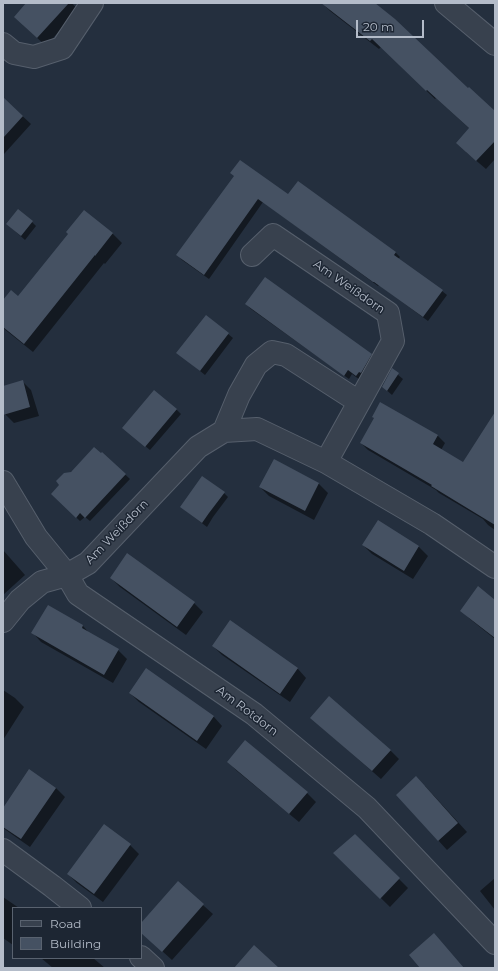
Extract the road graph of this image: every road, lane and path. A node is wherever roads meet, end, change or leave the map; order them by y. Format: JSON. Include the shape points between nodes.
{"nodes":[{"id":1,"x":92,"y":3,"type":"edge"},
{"id":2,"x":446,"y":3,"type":"edge"},
{"id":3,"x":3,"y":44,"type":"edge"},
{"id":4,"x":495,"y":44,"type":"edge"},
{"id":5,"x":252,"y":255,"type":"dead end"},
{"id":6,"x":359,"y":402,"type":"junction"},
{"id":7,"x":224,"y":431,"type":"junction"},
{"id":8,"x":326,"y":462,"type":"junction"},
{"id":9,"x":3,"y":482,"type":"edge"},
{"id":10,"x":495,"y":567,"type":"edge"},
{"id":11,"x":67,"y":575,"type":"junction"},
{"id":12,"x":3,"y":621,"type":"edge"},
{"id":13,"x":3,"y":850,"type":"edge"},
{"id":14,"x":79,"y":907,"type":"edge"},
{"id":15,"x":495,"y":943,"type":"edge"},
{"id":16,"x":142,"y":958,"type":"edge"},
{"id":17,"x":153,"y":968,"type":"edge"}],
"edges":[{"from":1,"to":3,"type":"street","via":[[62,48],[34,57],[14,53]]},
{"from":2,"to":4,"type":"street"},
{"from":5,"to":6,"type":"street","name":"Am Weißdorn","via":[[273,235],[388,313],[393,341]]},
{"from":6,"to":7,"type":"street","via":[[286,355],[272,352],[256,365],[239,395]]},
{"from":6,"to":8,"type":"street","name":"Am Weißdorn"},
{"from":7,"to":8,"type":"street","name":"Am Weißdorn","via":[[257,429]]},
{"from":7,"to":11,"type":"street","name":"Am Weißdorn","via":[[198,446],[88,563]]},
{"from":8,"to":10,"type":"street","name":"Am Weißdorn","via":[[432,524]]},
{"from":9,"to":11,"type":"street","name":"Am Rotdorn","via":[[36,537]]},
{"from":11,"to":12,"type":"street","name":"Am Weißdorn","via":[[42,582],[20,600]]},
{"from":11,"to":15,"type":"street","name":"Am Rotdorn","via":[[78,594],[254,714],[367,808]]},
{"from":13,"to":14,"type":"street"},
{"from":16,"to":17,"type":"street"}]}
